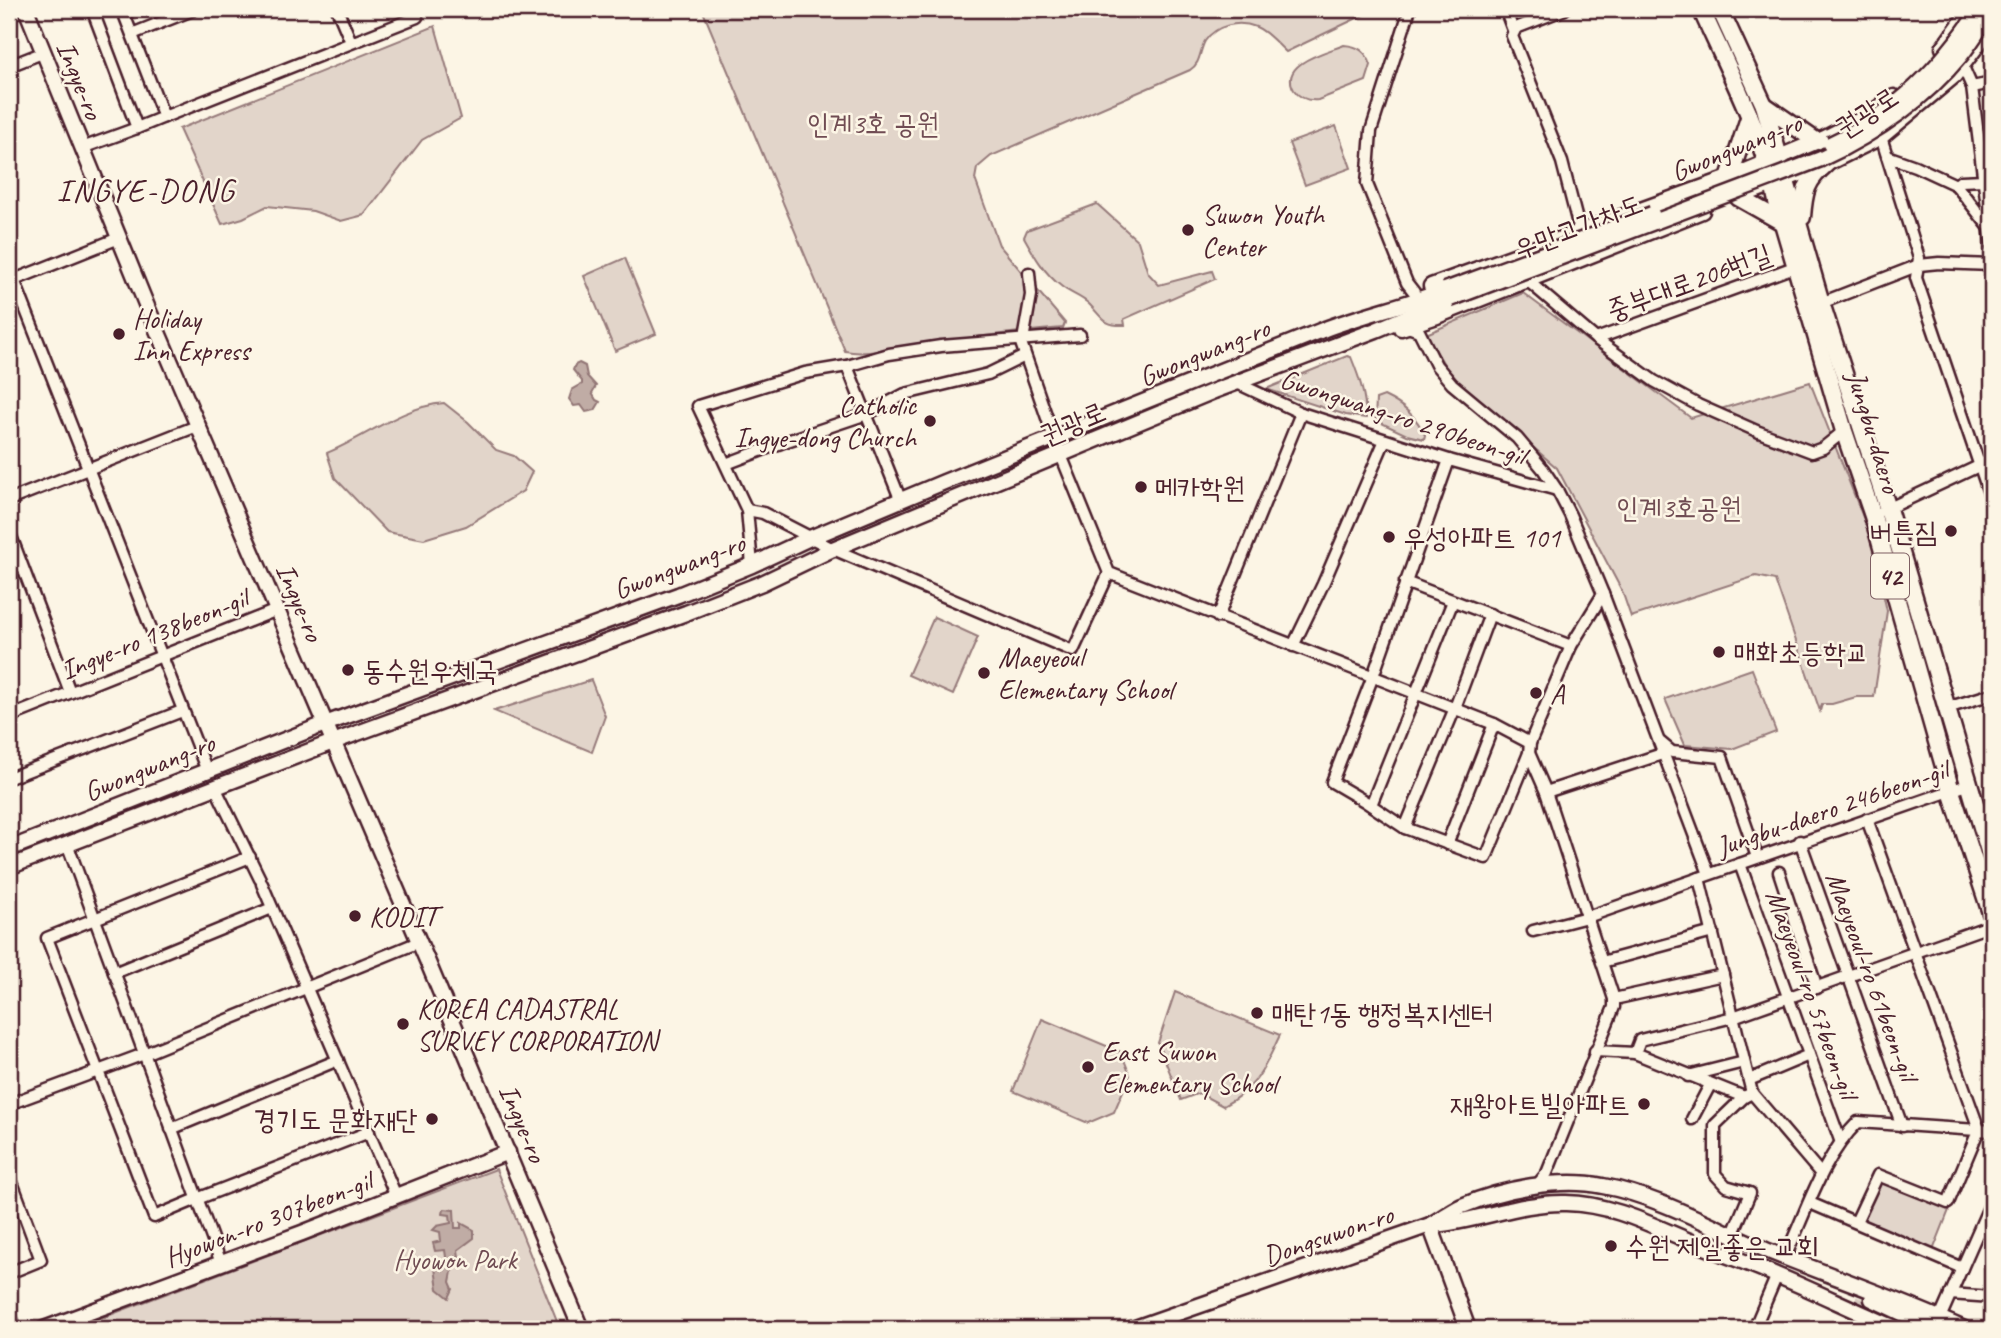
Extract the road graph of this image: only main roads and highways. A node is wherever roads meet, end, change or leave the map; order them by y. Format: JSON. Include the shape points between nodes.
{"nodes":[{"id":1,"x":1702,"y":9,"type":"edge"},
{"id":2,"x":1720,"y":9,"type":"edge"},
{"id":3,"x":1764,"y":105,"type":"junction"},
{"id":4,"x":1749,"y":118,"type":"junction"},
{"id":5,"x":1816,"y":141,"type":"road end"},
{"id":6,"x":1772,"y":159,"type":"junction"},
{"id":7,"x":1826,"y":164,"type":"road end"},
{"id":8,"x":1729,"y":178,"type":"road end"},
{"id":9,"x":1781,"y":182,"type":"junction"},
{"id":10,"x":1738,"y":197,"type":"road end"},
{"id":11,"x":1784,"y":223,"type":"junction"},
{"id":12,"x":1801,"y":229,"type":"junction"},
{"id":13,"x":1992,"y":862,"type":"edge"},
{"id":14,"x":1992,"y":916,"type":"edge"}],
"edges":[{"from":1,"to":4,"type":"main road","name":"Jungbu-daero","number":"42"},
{"from":2,"to":3,"type":"main road","name":"Jungbu-daero","number":"42"},
{"from":3,"to":5,"type":"main road"},
{"from":3,"to":6,"type":"main road","name":"Jungbu-daero","number":"42"},
{"from":4,"to":6,"type":"main road","name":"Jungbu-daero","number":"42"},
{"from":4,"to":8,"type":"main road"},
{"from":6,"to":9,"type":"main road","name":"Jungbu-daero","number":"42"},
{"from":7,"to":12,"type":"main road","via":[[1808,184]]},
{"from":9,"to":11,"type":"main road","name":"Jungbu-daero","number":"42"},
{"from":9,"to":12,"type":"main road","name":"Jungbu-daero","number":"42"},
{"from":10,"to":11,"type":"main road"},
{"from":11,"to":14,"type":"main road","name":"Jungbu-daero","number":"42"},
{"from":12,"to":13,"type":"main road","name":"Jungbu-daero","number":"42"}]}
